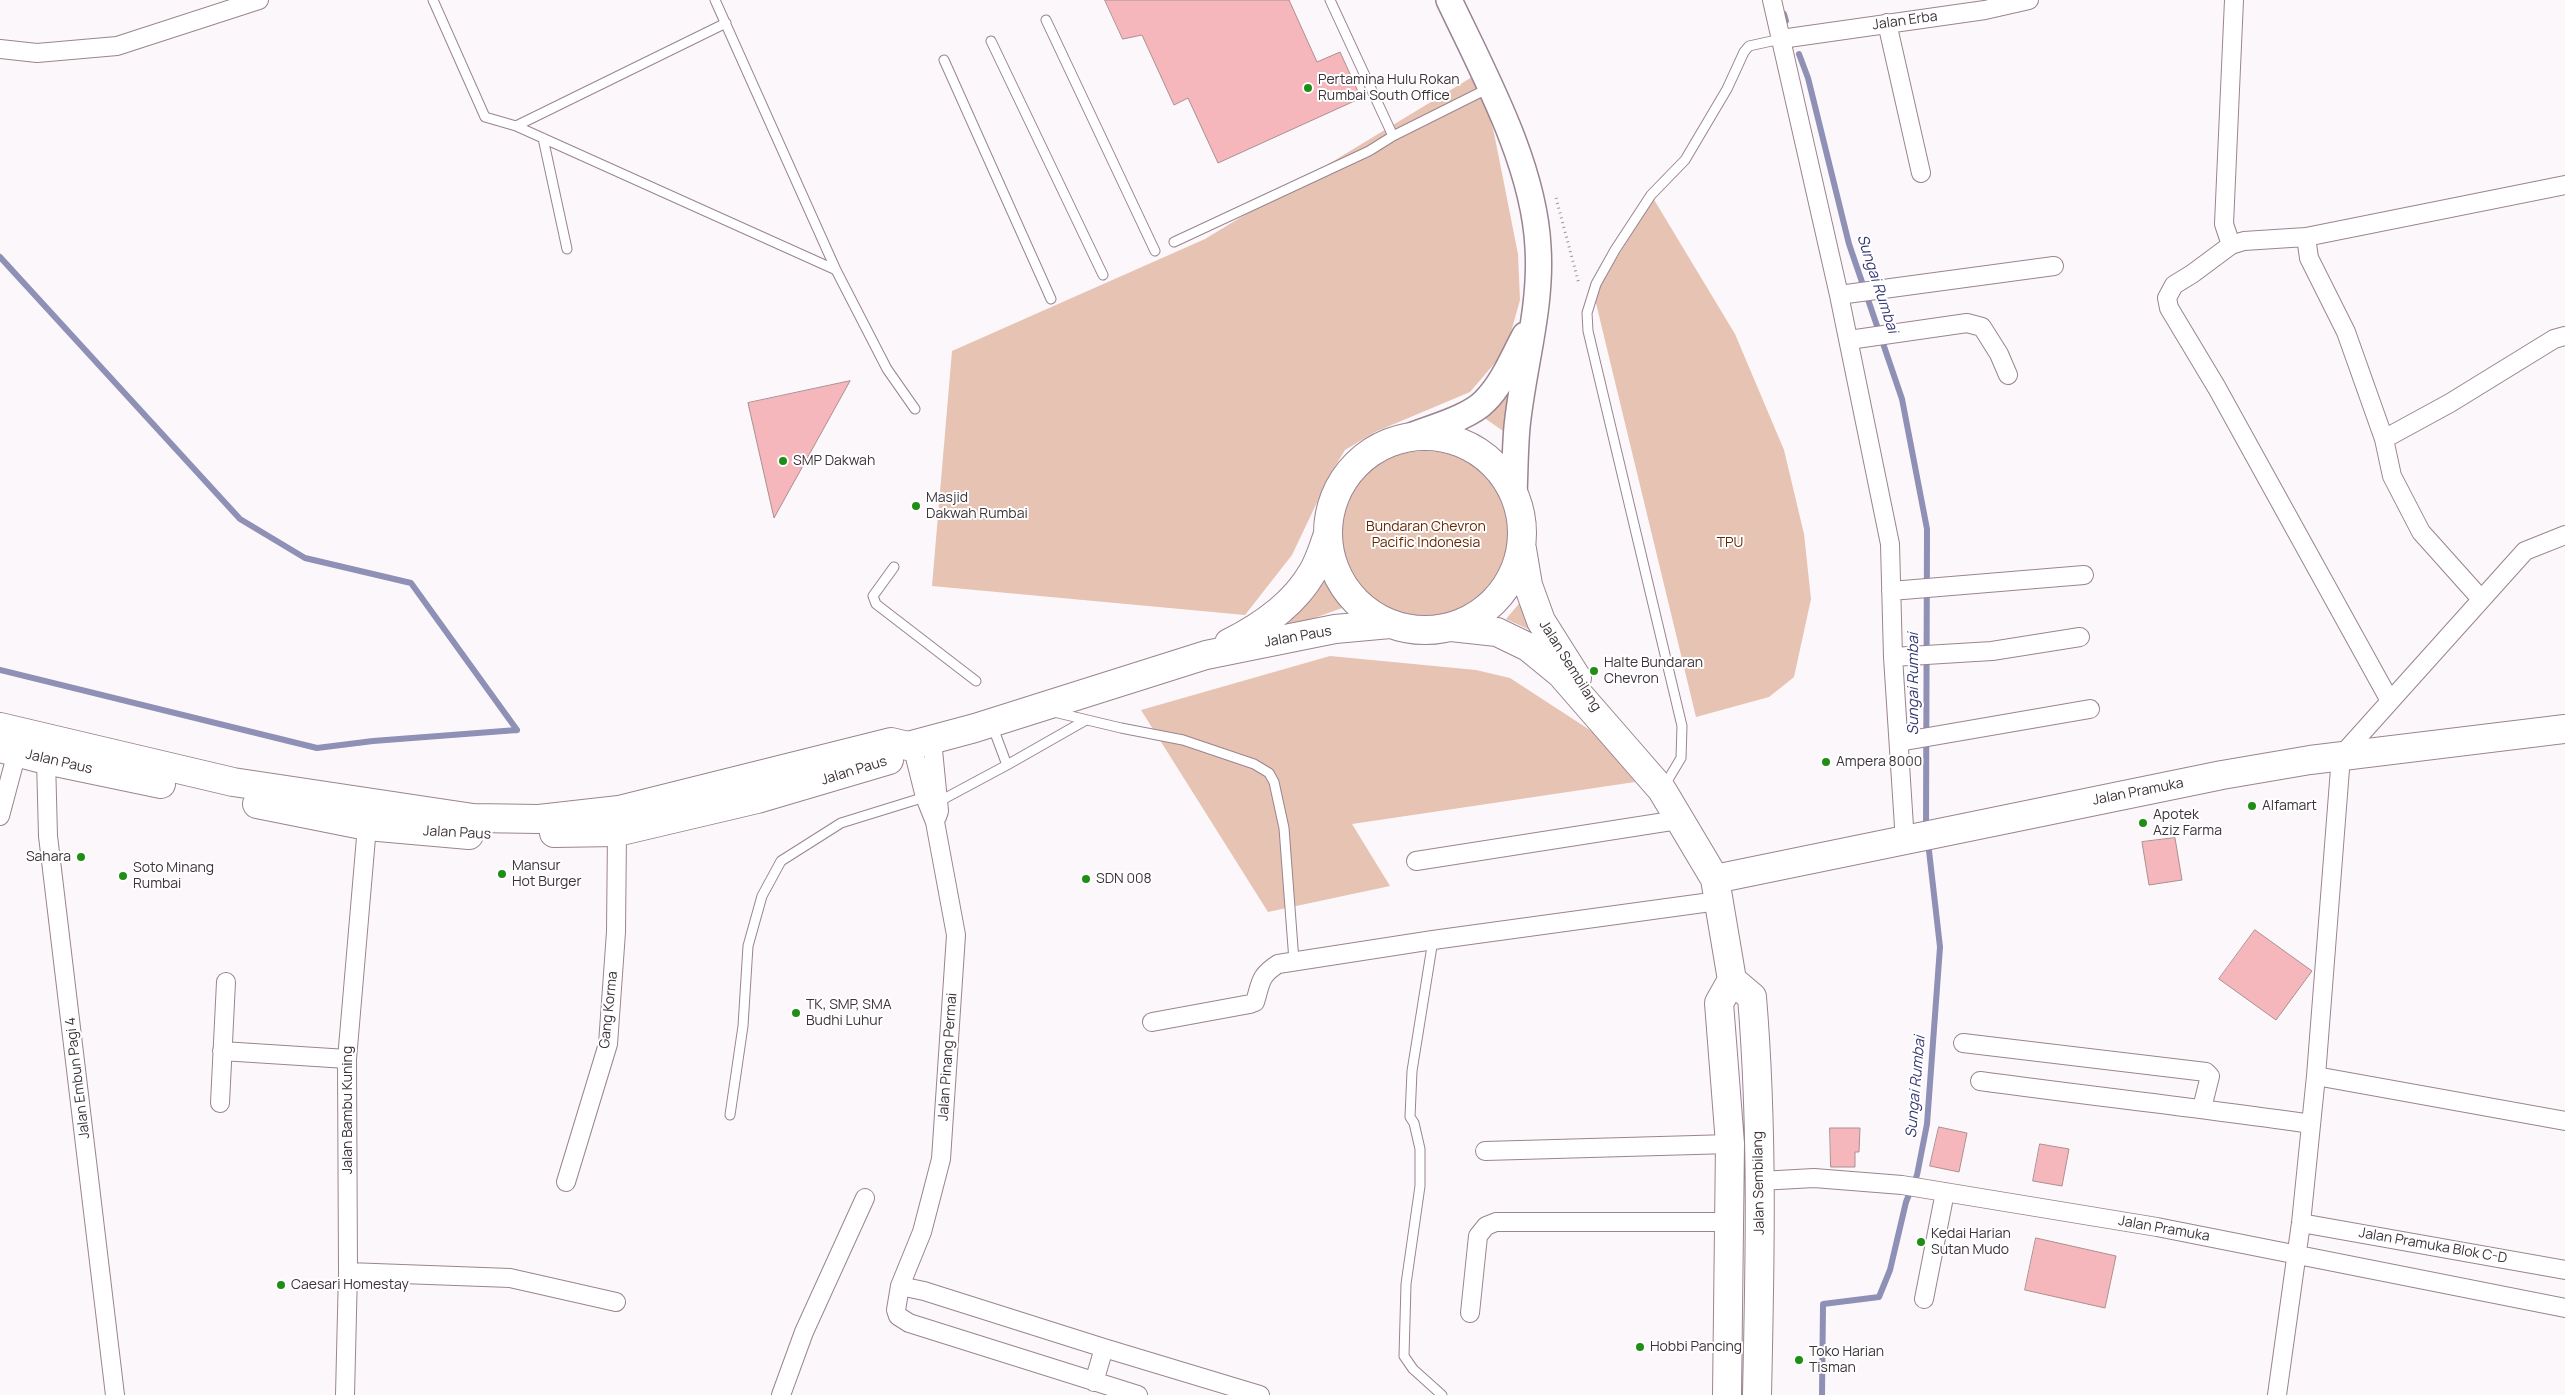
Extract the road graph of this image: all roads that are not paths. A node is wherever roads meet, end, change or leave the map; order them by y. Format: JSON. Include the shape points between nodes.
{"nodes":[{"id":1,"x":258,"y":0,"type":"edge"},
{"id":2,"x":433,"y":0,"type":"edge"},
{"id":3,"x":715,"y":0,"type":"edge"},
{"id":4,"x":1330,"y":0,"type":"edge"},
{"id":5,"x":1449,"y":0,"type":"edge"},
{"id":6,"x":1772,"y":0,"type":"edge"},
{"id":7,"x":2029,"y":0,"type":"edge"},
{"id":8,"x":2234,"y":0,"type":"edge"},
{"id":9,"x":1988,"y":5,"type":"edge"},
{"id":10,"x":1046,"y":20,"type":"dead end"},
{"id":11,"x":726,"y":23,"type":"junction"},
{"id":12,"x":1887,"y":23,"type":"junction"},
{"id":13,"x":1782,"y":39,"type":"junction"},
{"id":14,"x":991,"y":41,"type":"dead end"},
{"id":15,"x":0,"y":48,"type":"edge"},
{"id":16,"x":944,"y":60,"type":"dead end"},
{"id":17,"x":1490,"y":88,"type":"junction"},
{"id":18,"x":516,"y":126,"type":"junction"},
{"id":19,"x":1393,"y":136,"type":"junction"},
{"id":20,"x":543,"y":138,"type":"junction"},
{"id":21,"x":1921,"y":174,"type":"dead end"},
{"id":22,"x":2565,"y":185,"type":"edge"},
{"id":23,"x":2306,"y":237,"type":"junction"},
{"id":24,"x":1174,"y":242,"type":"dead end"},
{"id":25,"x":2230,"y":245,"type":"junction"},
{"id":26,"x":567,"y":250,"type":"dead end"},
{"id":27,"x":1155,"y":251,"type":"dead end"},
{"id":28,"x":2054,"y":266,"type":"dead end"},
{"id":29,"x":836,"y":270,"type":"junction"},
{"id":30,"x":1103,"y":275,"type":"dead end"},
{"id":31,"x":1847,"y":294,"type":"junction"},
{"id":32,"x":1051,"y":299,"type":"dead end"},
{"id":33,"x":1536,"y":315,"type":"junction"},
{"id":34,"x":2565,"y":336,"type":"edge"},
{"id":35,"x":1849,"y":340,"type":"junction"},
{"id":36,"x":2008,"y":375,"type":"dead end"},
{"id":37,"x":915,"y":409,"type":"dead end"},
{"id":38,"x":1408,"y":437,"type":"junction"},
{"id":39,"x":2384,"y":439,"type":"junction"},
{"id":40,"x":1514,"y":495,"type":"junction"},
{"id":41,"x":2565,"y":535,"type":"edge"},
{"id":42,"x":1328,"y":536,"type":"junction"},
{"id":43,"x":1522,"y":548,"type":"junction"},
{"id":44,"x":894,"y":567,"type":"dead end"},
{"id":45,"x":2084,"y":575,"type":"dead end"},
{"id":46,"x":1892,"y":591,"type":"junction"},
{"id":47,"x":2481,"y":599,"type":"junction"},
{"id":48,"x":1390,"y":624,"type":"junction"},
{"id":49,"x":1451,"y":627,"type":"junction"},
{"id":50,"x":2080,"y":637,"type":"dead end"},
{"id":51,"x":1206,"y":654,"type":"junction"},
{"id":52,"x":1893,"y":656,"type":"junction"},
{"id":53,"x":976,"y":681,"type":"dead end"},
{"id":54,"x":2390,"y":702,"type":"junction"},
{"id":55,"x":1039,"y":708,"type":"junction"},
{"id":56,"x":2090,"y":709,"type":"dead end"},
{"id":57,"x":1086,"y":720,"type":"junction"},
{"id":58,"x":990,"y":723,"type":"junction"},
{"id":59,"x":1607,"y":725,"type":"junction"},
{"id":60,"x":0,"y":727,"type":"edge"},
{"id":61,"x":2565,"y":729,"type":"edge"},
{"id":62,"x":1907,"y":740,"type":"junction"},
{"id":63,"x":918,"y":744,"type":"junction"},
{"id":64,"x":8,"y":750,"type":"edge"},
{"id":65,"x":2341,"y":756,"type":"junction"},
{"id":66,"x":46,"y":760,"type":"junction"},
{"id":67,"x":1007,"y":765,"type":"junction"},
{"id":68,"x":1662,"y":790,"type":"junction"},
{"id":69,"x":932,"y":799,"type":"junction"},
{"id":70,"x":0,"y":816,"type":"edge"},
{"id":71,"x":1678,"y":820,"type":"junction"},
{"id":72,"x":367,"y":826,"type":"junction"},
{"id":73,"x":617,"y":832,"type":"junction"},
{"id":74,"x":1905,"y":842,"type":"junction"},
{"id":75,"x":1416,"y":861,"type":"dead end"},
{"id":76,"x":1716,"y":890,"type":"junction"},
{"id":77,"x":1433,"y":940,"type":"junction"},
{"id":78,"x":1294,"y":961,"type":"junction"},
{"id":79,"x":226,"y":982,"type":"dead end"},
{"id":80,"x":1734,"y":993,"type":"junction"},
{"id":81,"x":1152,"y":1022,"type":"dead end"},
{"id":82,"x":1963,"y":1043,"type":"dead end"},
{"id":83,"x":222,"y":1051,"type":"junction"},
{"id":84,"x":347,"y":1059,"type":"junction"},
{"id":85,"x":2316,"y":1076,"type":"junction"},
{"id":86,"x":1980,"y":1080,"type":"dead end"},
{"id":87,"x":220,"y":1103,"type":"dead end"},
{"id":88,"x":2202,"y":1108,"type":"junction"},
{"id":89,"x":730,"y":1115,"type":"dead end"},
{"id":90,"x":2565,"y":1121,"type":"edge"},
{"id":91,"x":2311,"y":1124,"type":"junction"},
{"id":92,"x":1730,"y":1144,"type":"junction"},
{"id":93,"x":1486,"y":1151,"type":"dead end"},
{"id":94,"x":1760,"y":1181,"type":"junction"},
{"id":95,"x":566,"y":1182,"type":"dead end"},
{"id":96,"x":1945,"y":1192,"type":"junction"},
{"id":97,"x":865,"y":1198,"type":"dead end"},
{"id":98,"x":1730,"y":1222,"type":"junction"},
{"id":99,"x":2301,"y":1223,"type":"junction"},
{"id":100,"x":2298,"y":1254,"type":"junction"},
{"id":101,"x":2565,"y":1270,"type":"edge"},
{"id":102,"x":348,"y":1272,"type":"junction"},
{"id":103,"x":900,"y":1286,"type":"junction"},
{"id":104,"x":1924,"y":1298,"type":"dead end"},
{"id":105,"x":616,"y":1302,"type":"dead end"},
{"id":106,"x":2565,"y":1308,"type":"edge"},
{"id":107,"x":1470,"y":1313,"type":"dead end"},
{"id":108,"x":1104,"y":1348,"type":"junction"},
{"id":109,"x":1094,"y":1382,"type":"junction"},
{"id":110,"x":115,"y":1395,"type":"edge"},
{"id":111,"x":344,"y":1395,"type":"edge"},
{"id":112,"x":780,"y":1395,"type":"edge"},
{"id":113,"x":1138,"y":1395,"type":"edge"},
{"id":114,"x":1260,"y":1395,"type":"edge"},
{"id":115,"x":1442,"y":1395,"type":"edge"},
{"id":116,"x":1726,"y":1395,"type":"edge"},
{"id":117,"x":1757,"y":1395,"type":"edge"},
{"id":118,"x":2277,"y":1395,"type":"edge"}],
"edges":[{"from":1,"to":15,"type":"street","via":[[117,46],[37,53]]},
{"from":2,"to":18,"type":"lane","via":[[485,118]]},
{"from":3,"to":11,"type":"lane"},
{"from":4,"to":19,"type":"lane"},
{"from":5,"to":17,"type":"street"},
{"from":6,"to":13,"type":"street"},
{"from":7,"to":9,"type":"street","name":"Jalan Erba"},
{"from":8,"to":25,"type":"street","via":[[2224,224]]},
{"from":9,"to":12,"type":"street","name":"Jalan Erba"},
{"from":10,"to":27,"type":"lane"},
{"from":11,"to":18,"type":"lane"},
{"from":11,"to":29,"type":"lane"},
{"from":12,"to":13,"type":"street","name":"Jalan Erba"},
{"from":12,"to":21,"type":"street"},
{"from":13,"to":31,"type":"street"},
{"from":13,"to":68,"type":"lane","via":[[1749,46],[1744,52],[1685,160],[1650,195],[1615,250],[1596,284],[1587,313],[1588,331],[1682,726],[1681,758]]},
{"from":14,"to":30,"type":"lane"},
{"from":16,"to":32,"type":"lane"},
{"from":17,"to":19,"type":"lane"},
{"from":17,"to":33,"type":"street","via":[[1530,192],[1538,247]]},
{"from":18,"to":20,"type":"lane"},
{"from":19,"to":24,"type":"lane","via":[[1369,151]]},
{"from":20,"to":26,"type":"lane"},
{"from":20,"to":29,"type":"lane"},
{"from":22,"to":23,"type":"street"},
{"from":23,"to":25,"type":"street"},
{"from":23,"to":39,"type":"street","via":[[2309,258],[2346,332]]},
{"from":25,"to":54,"type":"street","via":[[2174,284],[2167,298],[2170,308]]},
{"from":28,"to":31,"type":"street"},
{"from":29,"to":37,"type":"lane","via":[[887,369]]},
{"from":31,"to":35,"type":"street"},
{"from":33,"to":38,"type":"street","via":[[1503,377],[1484,402],[1465,414]]},
{"from":33,"to":40,"type":"street","via":[[1517,427]]},
{"from":34,"to":39,"type":"street","via":[[2554,339]]},
{"from":35,"to":36,"type":"street","via":[[1967,323],[1982,327]]},
{"from":35,"to":46,"type":"street","via":[[1890,544]]},
{"from":38,"to":40,"type":"main road","via":[[1433,437],[1457,442],[1480,453],[1500,471]]},
{"from":38,"to":42,"type":"main road","via":[[1366,456],[1350,471],[1330,512]]},
{"from":39,"to":47,"type":"street","via":[[2392,476],[2420,532]]},
{"from":40,"to":43,"type":"main road","via":[[1522,523]]},
{"from":41,"to":47,"type":"street","via":[[2526,551]]},
{"from":42,"to":48,"type":"main road","via":[[1332,562],[1344,587],[1364,608]]},
{"from":42,"to":51,"type":"main road","name":"Jalan Paus","via":[[1312,573],[1290,601],[1254,630]]},
{"from":43,"to":49,"type":"main road","via":[[1514,573],[1500,596],[1478,615]]},
{"from":43,"to":59,"type":"main road","name":"Jalan Sembilang","via":[[1528,586],[1541,621]]},
{"from":44,"to":53,"type":"lane","via":[[873,596],[876,604]]},
{"from":45,"to":46,"type":"street"},
{"from":46,"to":52,"type":"street"},
{"from":47,"to":54,"type":"street"},
{"from":48,"to":49,"type":"main road","via":[[1421,630]]},
{"from":48,"to":51,"type":"main road","name":"Jalan Paus","via":[[1335,629]]},
{"from":49,"to":59,"type":"main road","name":"Jalan Sembilang","via":[[1497,632],[1528,647],[1561,674]]},
{"from":50,"to":52,"type":"street","via":[[1992,651]]},
{"from":51,"to":55,"type":"main road","name":"Jalan Paus"},
{"from":52,"to":62,"type":"street"},
{"from":54,"to":65,"type":"street"},
{"from":55,"to":57,"type":"lane"},
{"from":55,"to":58,"type":"main road","name":"Jalan Paus"},
{"from":56,"to":62,"type":"street"},
{"from":57,"to":67,"type":"lane"},
{"from":57,"to":78,"type":"lane","via":[[1184,740],[1254,764],[1269,773],[1284,828]]},
{"from":58,"to":63,"type":"main road","name":"Jalan Paus"},
{"from":58,"to":67,"type":"lane"},
{"from":59,"to":68,"type":"main road","name":"Jalan Sembilang"},
{"from":60,"to":63,"type":"main road","name":"Jalan Paus","via":[[233,782],[473,818],[540,818],[619,810],[891,742]]},
{"from":61,"to":65,"type":"main road","name":"Jalan Pramuka"},
{"from":62,"to":74,"type":"street"},
{"from":63,"to":69,"type":"street","name":"Jalan Pinang Permai"},
{"from":63,"to":73,"type":"main road","name":"Jalan Paus","via":[[896,758],[862,769],[757,799]]},
{"from":64,"to":66,"type":"main road","name":"Jalan Paus"},
{"from":64,"to":70,"type":"street"},
{"from":65,"to":74,"type":"main road","name":"Jalan Pramuka","via":[[2213,777]]},
{"from":65,"to":85,"type":"street"},
{"from":66,"to":72,"type":"main road","name":"Jalan Paus"},
{"from":66,"to":110,"type":"street","name":"Jalan Embun Pagi 4","via":[[48,836]]},
{"from":67,"to":69,"type":"lane"},
{"from":68,"to":71,"type":"main road","name":"Jalan Sembilang"},
{"from":69,"to":89,"type":"lane","via":[[842,823],[782,861],[762,896],[748,946],[744,1026]]},
{"from":69,"to":103,"type":"street","name":"Jalan Pinang Permai","via":[[939,811],[935,822],[956,934],[941,1160],[922,1232]]},
{"from":71,"to":75,"type":"street"},
{"from":71,"to":76,"type":"main road","name":"Jalan Sembilang"},
{"from":72,"to":73,"type":"main road","name":"Jalan Paus","via":[[472,835]]},
{"from":72,"to":84,"type":"street","name":"Jalan Bambu Kuning"},
{"from":73,"to":95,"type":"street","name":"Gang Korma","via":[[616,932],[608,1044]]},
{"from":74,"to":76,"type":"main road","name":"Jalan Pramuka"},
{"from":76,"to":77,"type":"street"},
{"from":76,"to":80,"type":"main road","name":"Jalan Sembilang"},
{"from":77,"to":78,"type":"street"},
{"from":77,"to":115,"type":"lane","via":[[1412,1071],[1410,1117],[1420,1150],[1420,1186],[1406,1284],[1404,1356],[1413,1369]]},
{"from":78,"to":81,"type":"street","via":[[1278,964],[1266,971],[1255,1002]]},
{"from":79,"to":83,"type":"street"},
{"from":80,"to":92,"type":"main road","name":"Jalan Sembilang"},
{"from":80,"to":94,"type":"main road","name":"Jalan Sembilang","via":[[1758,1066]]},
{"from":82,"to":88,"type":"street","via":[[2206,1072],[2210,1076]]},
{"from":83,"to":84,"type":"street"},
{"from":83,"to":87,"type":"street"},
{"from":84,"to":102,"type":"street","name":"Jalan Bambu Kuning"},
{"from":85,"to":90,"type":"street"},
{"from":85,"to":91,"type":"street"},
{"from":86,"to":88,"type":"street","via":[[2145,1104]]},
{"from":88,"to":91,"type":"street"},
{"from":91,"to":99,"type":"street"},
{"from":92,"to":93,"type":"street"},
{"from":92,"to":98,"type":"main road","name":"Jalan Sembilang"},
{"from":94,"to":96,"type":"street","name":"Jalan Pramuka","via":[[1814,1178]]},
{"from":94,"to":117,"type":"main road","name":"Jalan Sembilang"},
{"from":96,"to":100,"type":"street","name":"Jalan Pramuka"},
{"from":96,"to":104,"type":"street"},
{"from":97,"to":112,"type":"street","via":[[804,1332]]},
{"from":98,"to":107,"type":"street","via":[[1496,1222],[1486,1226],[1478,1236]]},
{"from":98,"to":116,"type":"main road","name":"Jalan Sembilang"},
{"from":99,"to":100,"type":"street"},
{"from":99,"to":101,"type":"street","name":"Jalan Pramuka Blok C-D"},
{"from":100,"to":106,"type":"street","name":"Jalan Pramuka"},
{"from":100,"to":118,"type":"street"},
{"from":102,"to":105,"type":"street","via":[[510,1278]]},
{"from":102,"to":111,"type":"street","name":"Jalan Bambu Kuning"},
{"from":103,"to":108,"type":"street"},
{"from":103,"to":109,"type":"street","name":"Jalan Pinang Permai","via":[[896,1310],[898,1316],[909,1324]]},
{"from":108,"to":109,"type":"street"},
{"from":108,"to":114,"type":"street"},
{"from":109,"to":113,"type":"street","name":"Jalan Pinang Permai"}]}
